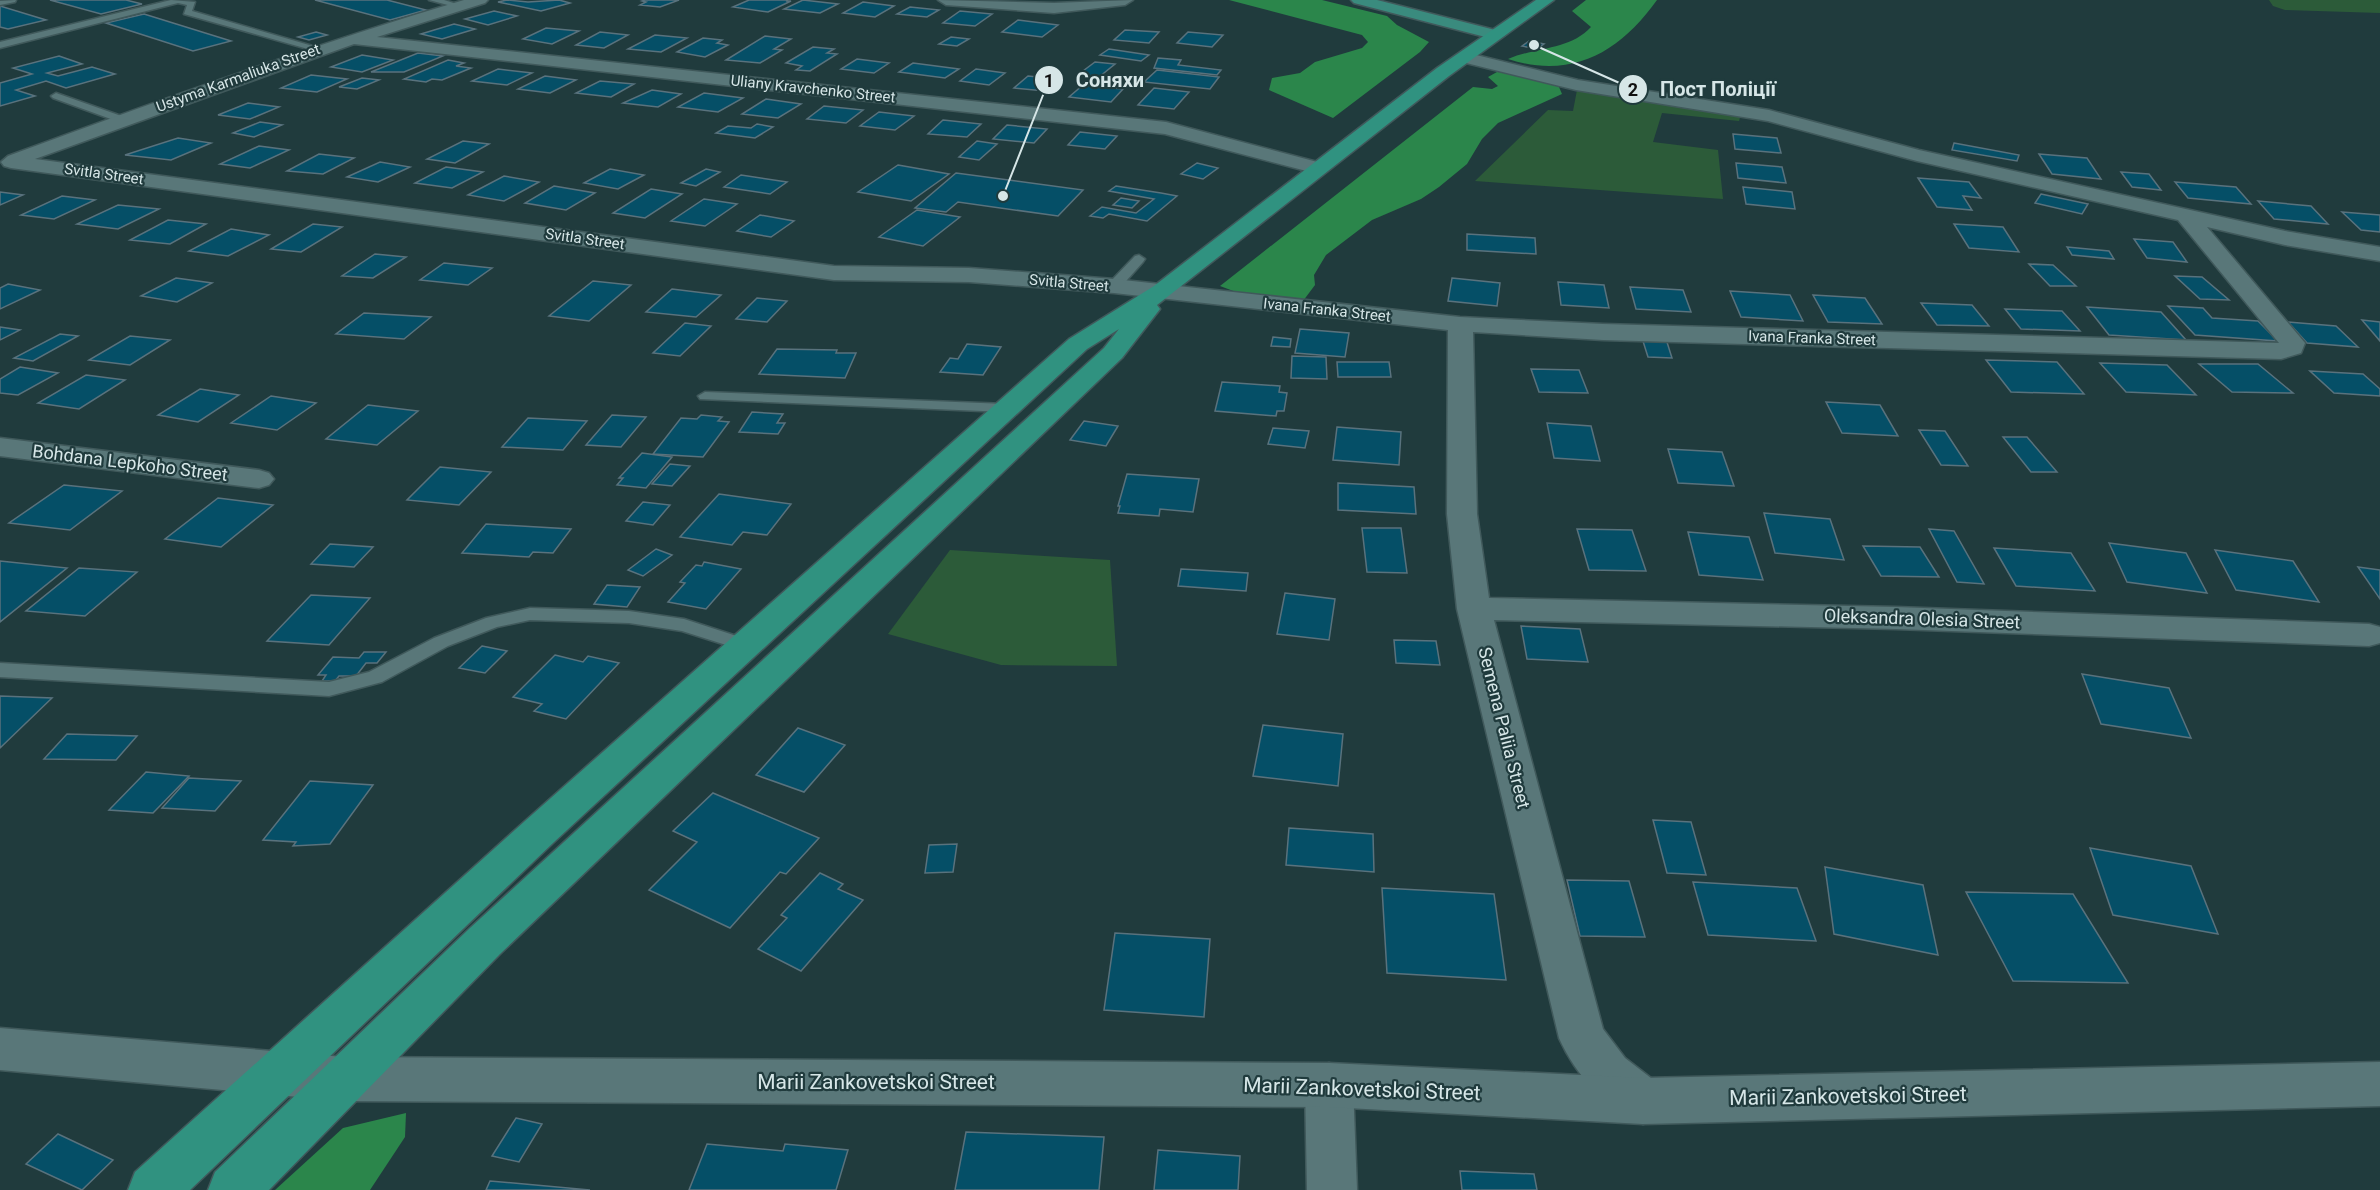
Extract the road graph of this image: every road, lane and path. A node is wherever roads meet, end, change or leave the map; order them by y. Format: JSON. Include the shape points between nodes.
{"nodes":[{"id":1,"x":12,"y":0,"type":"edge"},
{"id":2,"x":176,"y":0,"type":"edge"},
{"id":3,"x":433,"y":0,"type":"edge"},
{"id":4,"x":480,"y":0,"type":"edge"},
{"id":5,"x":946,"y":0,"type":"edge"},
{"id":6,"x":1125,"y":0,"type":"edge"},
{"id":7,"x":1359,"y":0,"type":"edge"},
{"id":8,"x":1546,"y":0,"type":"edge"},
{"id":9,"x":0,"y":3,"type":"edge"},
{"id":10,"x":459,"y":6,"type":"junction"},
{"id":11,"x":1497,"y":35,"type":"junction"},
{"id":12,"x":351,"y":39,"type":"junction"},
{"id":13,"x":1,"y":44,"type":"edge"},
{"id":14,"x":318,"y":49,"type":"junction"},
{"id":15,"x":1464,"y":57,"type":"junction"},
{"id":16,"x":56,"y":96,"type":"dead end"},
{"id":17,"x":123,"y":120,"type":"junction"},
{"id":18,"x":5,"y":164,"type":"edge"},
{"id":19,"x":1318,"y":168,"type":"junction"},
{"id":20,"x":2185,"y":215,"type":"junction"},
{"id":21,"x":2380,"y":254,"type":"edge"},
{"id":22,"x":1139,"y":259,"type":"dead end"},
{"id":23,"x":1114,"y":286,"type":"junction"},
{"id":24,"x":1162,"y":291,"type":"junction"},
{"id":25,"x":1460,"y":324,"type":"junction"},
{"id":26,"x":705,"y":396,"type":"dead end"},
{"id":27,"x":1006,"y":408,"type":"junction"},
{"id":28,"x":0,"y":447,"type":"edge"},
{"id":29,"x":259,"y":479,"type":"dead end"},
{"id":30,"x":1474,"y":609,"type":"junction"},
{"id":31,"x":2369,"y":635,"type":"dead end"},
{"id":32,"x":745,"y":645,"type":"junction"},
{"id":33,"x":0,"y":670,"type":"edge"},
{"id":34,"x":0,"y":1048,"type":"edge"},
{"id":35,"x":277,"y":1075,"type":"junction"},
{"id":36,"x":344,"y":1079,"type":"junction"},
{"id":37,"x":2380,"y":1084,"type":"edge"},
{"id":38,"x":1329,"y":1085,"type":"junction"},
{"id":39,"x":1643,"y":1101,"type":"junction"},
{"id":40,"x":153,"y":1190,"type":"edge"},
{"id":41,"x":233,"y":1190,"type":"edge"},
{"id":42,"x":1332,"y":1190,"type":"edge"}],
"edges":[{"from":1,"to":9,"type":"lane"},
{"from":2,"to":13,"type":"lane"},
{"from":2,"to":14,"type":"lane","via":[[192,4],[188,12]]},
{"from":3,"to":10,"type":"lane"},
{"from":4,"to":10,"type":"street","name":"Ustyma Karmaliuka Street"},
{"from":5,"to":6,"type":"street","via":[[1054,8]]},
{"from":7,"to":11,"type":"main road"},
{"from":8,"to":11,"type":"highway"},
{"from":10,"to":12,"type":"street","name":"Ustyma Karmaliuka Street"},
{"from":11,"to":15,"type":"highway"},
{"from":12,"to":14,"type":"street","name":"Ustyma Karmaliuka Street"},
{"from":12,"to":19,"type":"street","name":"Uliany Kravchenko Street","via":[[1166,128],[1267,160]]},
{"from":14,"to":17,"type":"street","name":"Ustyma Karmaliuka Street"},
{"from":15,"to":19,"type":"highway"},
{"from":15,"to":20,"type":"street","via":[[1575,86],[1769,116],[1917,155]]},
{"from":16,"to":17,"type":"lane"},
{"from":17,"to":18,"type":"street","name":"Ustyma Karmaliuka Street"},
{"from":18,"to":23,"type":"street","name":"Svitla Street","via":[[834,273],[969,275]]},
{"from":19,"to":24,"type":"highway"},
{"from":20,"to":21,"type":"street"},
{"from":20,"to":25,"type":"street","name":"Ivana Franka Street","via":[[2286,335],[2292,348],[2281,351],[1930,342]]},
{"from":22,"to":23,"type":"lane"},
{"from":23,"to":24,"type":"street","name":"Svitla Street"},
{"from":24,"to":25,"type":"street","name":"Ivana Franka Street"},
{"from":24,"to":27,"type":"highway","via":[[1078,344]]},
{"from":24,"to":36,"type":"highway","via":[[1113,353],[485,941]]},
{"from":25,"to":30,"type":"street","name":"Semena Paliia Street","via":[[1462,514]]},
{"from":26,"to":27,"type":"lane"},
{"from":27,"to":32,"type":"highway"},
{"from":28,"to":29,"type":"street","name":"Bohdana Lepkoho Street"},
{"from":30,"to":31,"type":"street","name":"Oleksandra Olesia Street","via":[[1896,618]]},
{"from":30,"to":39,"type":"street","name":"Semena Paliia Street","via":[[1582,1038],[1608,1073]]},
{"from":32,"to":33,"type":"lane","via":[[673,624],[530,614],[493,622],[441,642],[375,677],[329,689]]},
{"from":32,"to":35,"type":"highway"},
{"from":34,"to":35,"type":"street","name":"Marii Zankovetskoi Street"},
{"from":35,"to":36,"type":"street","name":"Marii Zankovetskoi Street"},
{"from":35,"to":40,"type":"highway"},
{"from":36,"to":38,"type":"street","name":"Marii Zankovetskoi Street"},
{"from":36,"to":41,"type":"highway"},
{"from":37,"to":39,"type":"street","name":"Marii Zankovetskoi Street"},
{"from":38,"to":39,"type":"street","name":"Marii Zankovetskoi Street"},
{"from":38,"to":42,"type":"street"}]}
